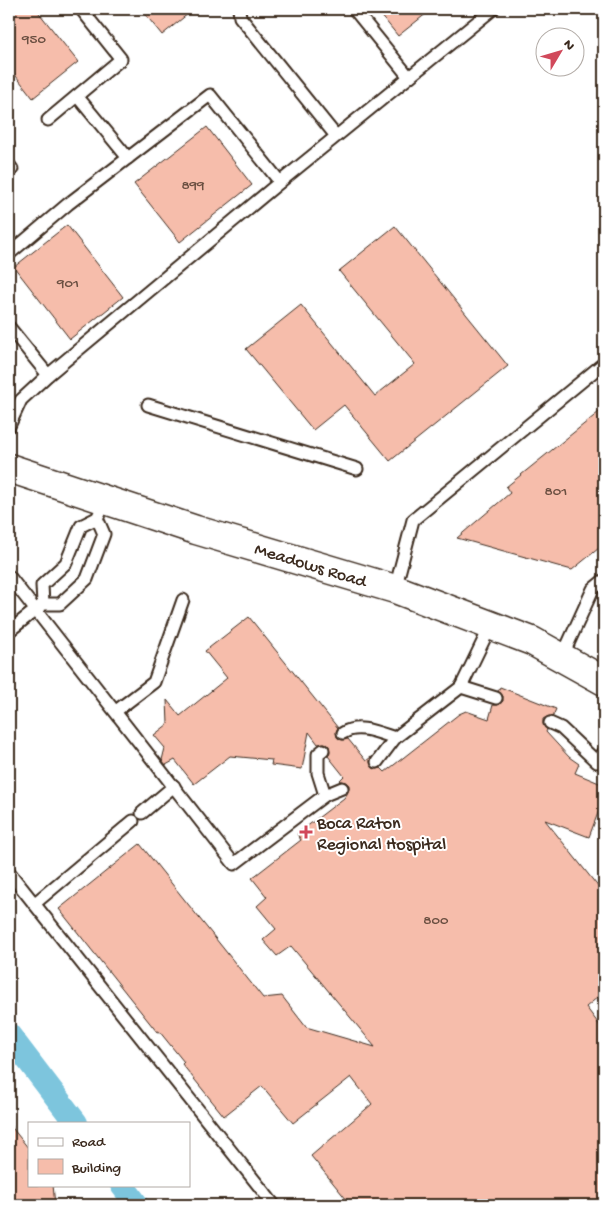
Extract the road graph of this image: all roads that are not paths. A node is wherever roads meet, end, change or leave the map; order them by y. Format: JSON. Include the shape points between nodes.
{"nodes":[{"id":1,"x":81,"y":9,"type":"edge"},
{"id":2,"x":239,"y":9,"type":"edge"},
{"id":3,"x":354,"y":9,"type":"edge"},
{"id":4,"x":493,"y":9,"type":"edge"},
{"id":5,"x":408,"y":77,"type":"junction"},
{"id":6,"x":77,"y":96,"type":"junction"},
{"id":7,"x":48,"y":120,"type":"dead end"},
{"id":8,"x":336,"y":136,"type":"junction"},
{"id":9,"x":128,"y":158,"type":"junction"},
{"id":10,"x":9,"y":165,"type":"edge"},
{"id":11,"x":9,"y":172,"type":"edge"},
{"id":12,"x":280,"y":182,"type":"junction"},
{"id":13,"x":9,"y":254,"type":"edge"},
{"id":14,"x":9,"y":327,"type":"edge"},
{"id":15,"x":604,"y":363,"type":"edge"},
{"id":16,"x":48,"y":376,"type":"junction"},
{"id":17,"x":148,"y":406,"type":"dead end"},
{"id":18,"x":9,"y":426,"type":"edge"},
{"id":19,"x":9,"y":468,"type":"edge"},
{"id":20,"x":357,"y":469,"type":"dead end"},
{"id":21,"x":102,"y":510,"type":"junction"},
{"id":22,"x":9,"y":576,"type":"edge"},
{"id":23,"x":604,"y":580,"type":"edge"},
{"id":24,"x":395,"y":589,"type":"junction"},
{"id":25,"x":183,"y":600,"type":"dead end"},
{"id":26,"x":39,"y":606,"type":"junction"},
{"id":27,"x":491,"y":625,"type":"junction"},
{"id":28,"x":9,"y":631,"type":"edge"},
{"id":29,"x":562,"y":656,"type":"junction"},
{"id":30,"x":604,"y":681,"type":"edge"},
{"id":31,"x":461,"y":688,"type":"junction"},
{"id":32,"x":496,"y":698,"type":"dead end"},
{"id":33,"x":116,"y":711,"type":"junction"},
{"id":34,"x":550,"y":723,"type":"dead end"},
{"id":35,"x":343,"y":733,"type":"dead end"},
{"id":36,"x":395,"y":738,"type":"junction"},
{"id":37,"x":323,"y":750,"type":"dead end"},
{"id":38,"x":604,"y":752,"type":"edge"},
{"id":39,"x":377,"y":762,"type":"dead end"},
{"id":40,"x":174,"y":786,"type":"junction"},
{"id":41,"x":342,"y":788,"type":"dead end"},
{"id":42,"x":325,"y":795,"type":"junction"},
{"id":43,"x":142,"y":813,"type":"dead end"},
{"id":44,"x":133,"y":821,"type":"dead end"},
{"id":45,"x":9,"y":872,"type":"edge"},
{"id":46,"x":34,"y":904,"type":"junction"},
{"id":47,"x":274,"y":1205,"type":"edge"}],
"edges":[{"from":1,"to":6,"type":"lane","via":[[121,59]]},
{"from":2,"to":8,"type":"lane","via":[[240,17]]},
{"from":3,"to":5,"type":"lane"},
{"from":4,"to":5,"type":"lane"},
{"from":5,"to":8,"type":"lane"},
{"from":6,"to":7,"type":"lane"},
{"from":6,"to":9,"type":"lane"},
{"from":8,"to":12,"type":"lane"},
{"from":9,"to":12,"type":"lane","via":[[210,95]]},
{"from":9,"to":13,"type":"lane"},
{"from":10,"to":11,"type":"lane","via":[[12,169]]},
{"from":12,"to":16,"type":"lane"},
{"from":14,"to":16,"type":"lane"},
{"from":15,"to":24,"type":"lane","via":[[413,520]]},
{"from":16,"to":18,"type":"lane","via":[[22,400]]},
{"from":17,"to":20,"type":"lane"},
{"from":19,"to":21,"type":"street","name":"Meadows Road"},
{"from":21,"to":24,"type":"street","name":"Meadows Road"},
{"from":21,"to":26,"type":"lane","via":[[81,526],[66,563],[42,585]]},
{"from":21,"to":26,"type":"lane","via":[[104,534],[87,579],[60,604]]},
{"from":22,"to":26,"type":"lane"},
{"from":23,"to":29,"type":"lane","via":[[593,589]]},
{"from":24,"to":27,"type":"street","name":"Meadows Road"},
{"from":25,"to":33,"type":"lane","via":[[154,682]]},
{"from":26,"to":28,"type":"lane"},
{"from":26,"to":33,"type":"lane"},
{"from":27,"to":29,"type":"street","name":"Meadows Road"},
{"from":27,"to":31,"type":"lane"},
{"from":29,"to":30,"type":"street","name":"Meadows Road"},
{"from":31,"to":32,"type":"lane"},
{"from":31,"to":36,"type":"lane"},
{"from":33,"to":40,"type":"lane"},
{"from":34,"to":38,"type":"lane","via":[[561,728],[597,762]]},
{"from":35,"to":36,"type":"lane","via":[[364,729]]},
{"from":36,"to":39,"type":"lane"},
{"from":37,"to":42,"type":"lane","via":[[318,754],[318,773]]},
{"from":40,"to":42,"type":"lane","via":[[234,864]]},
{"from":40,"to":43,"type":"lane"},
{"from":41,"to":42,"type":"lane"},
{"from":44,"to":46,"type":"lane"},
{"from":45,"to":46,"type":"lane"},
{"from":46,"to":47,"type":"lane"}]}
